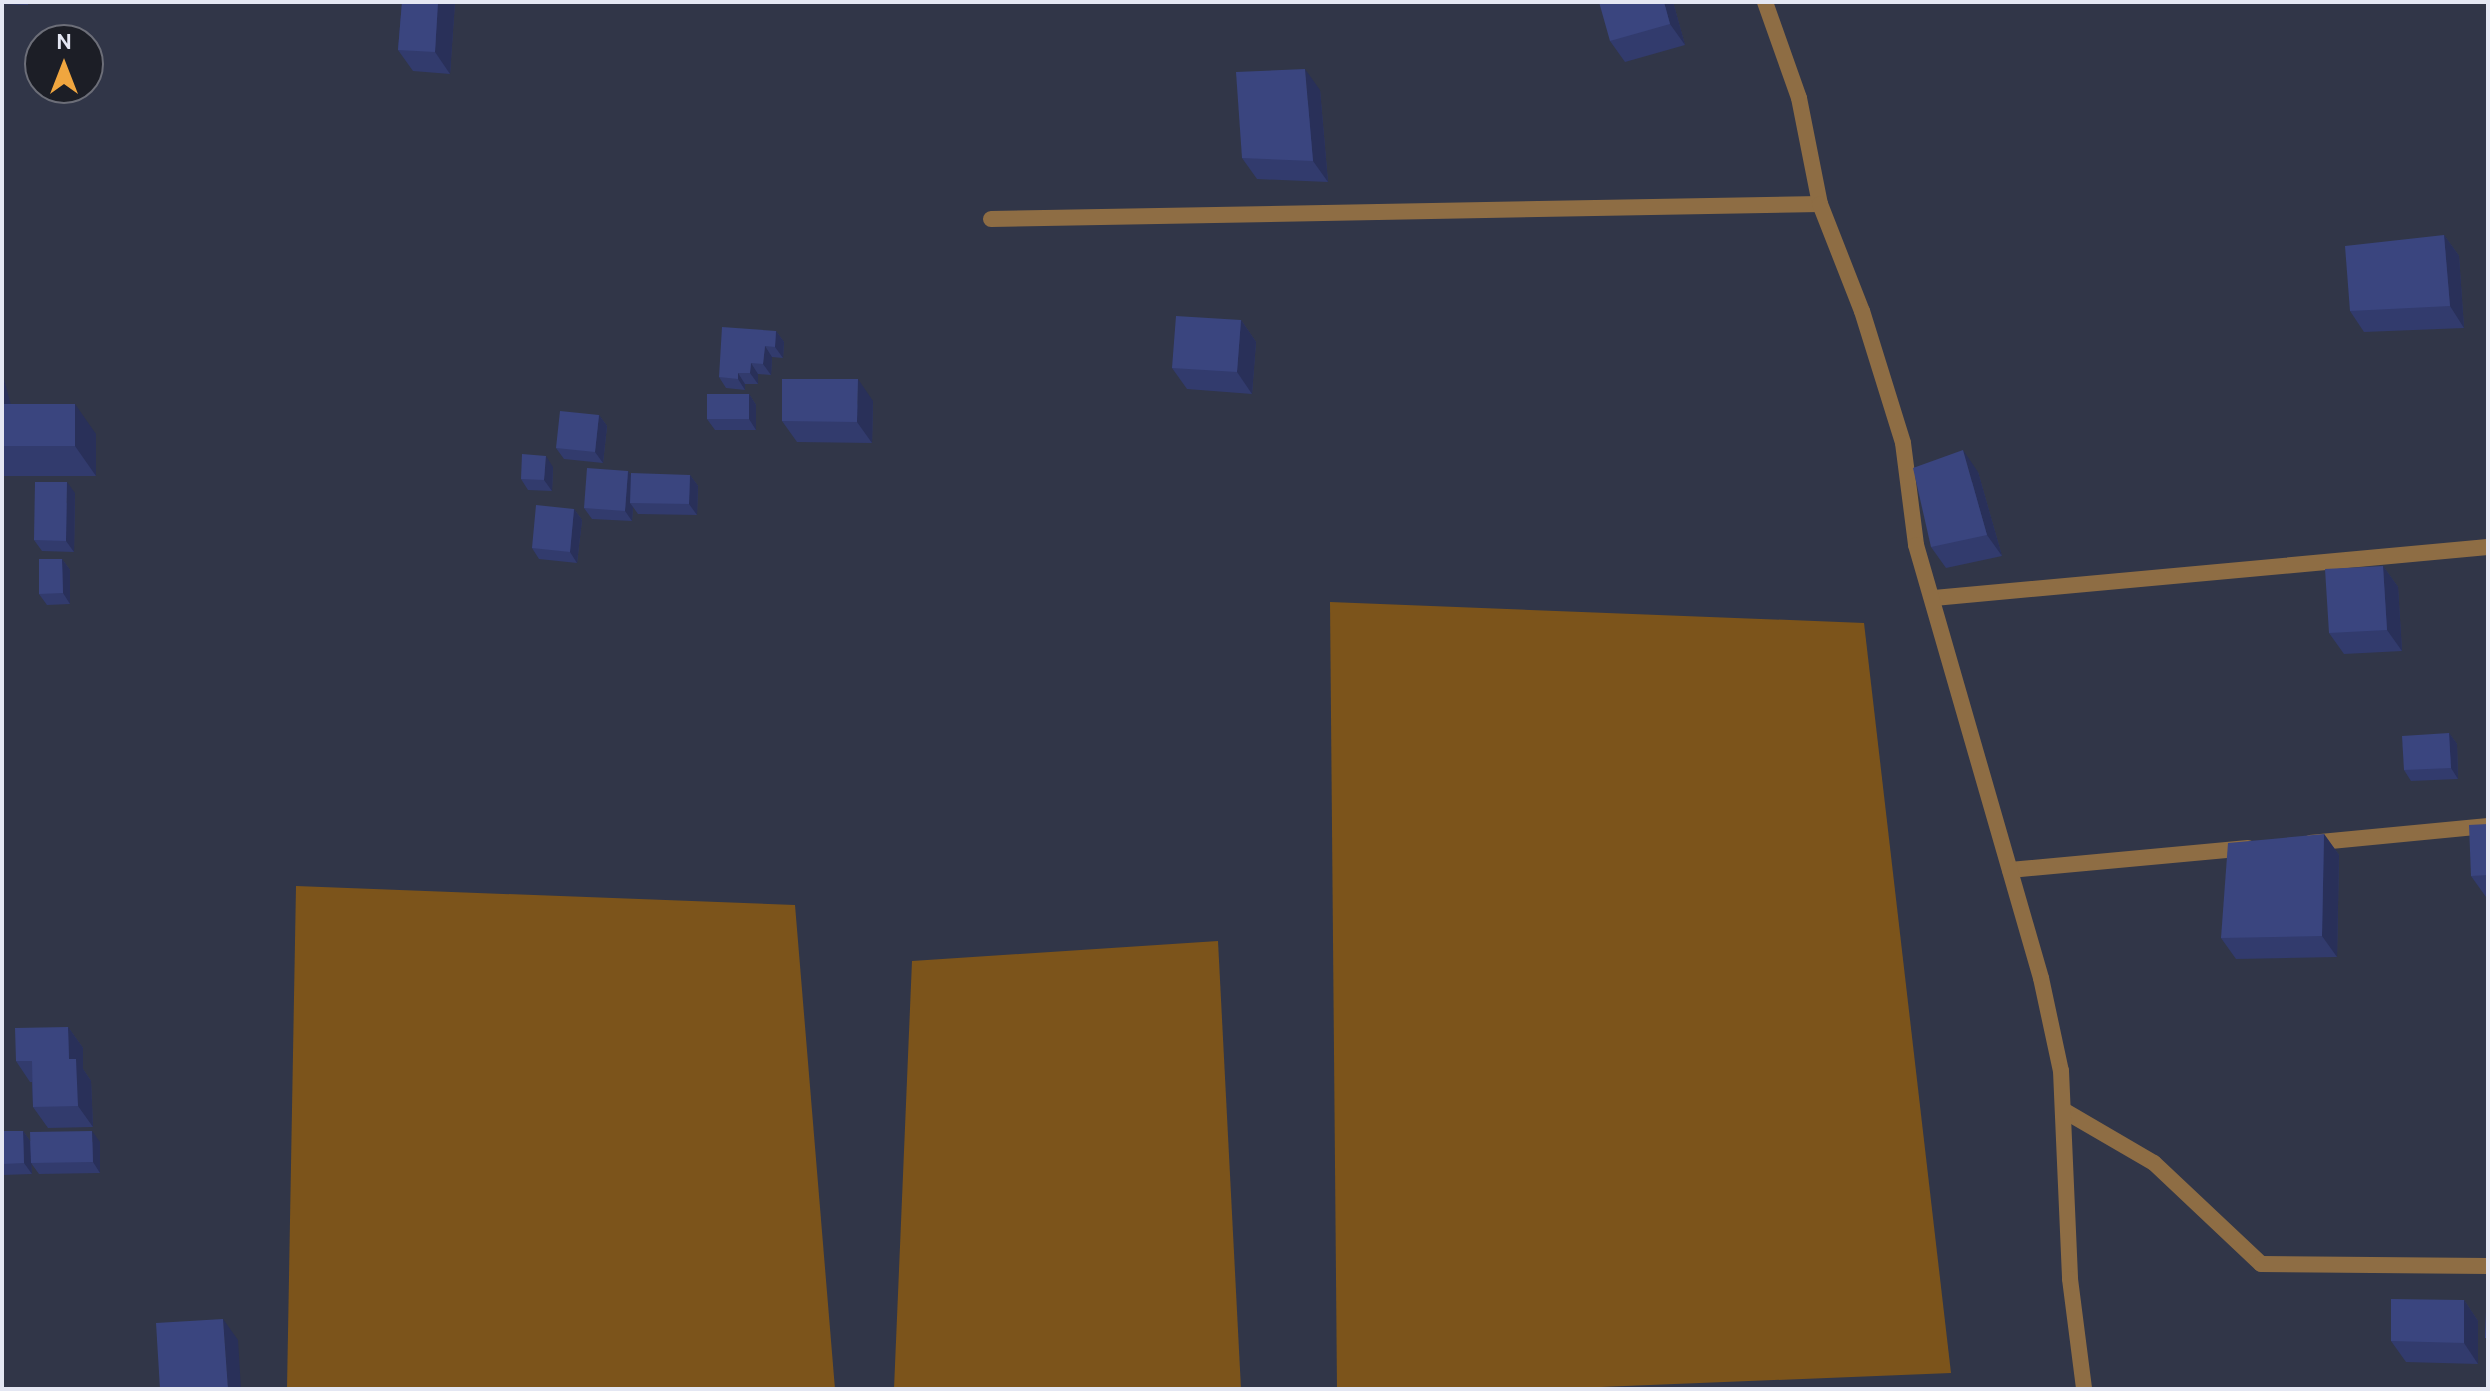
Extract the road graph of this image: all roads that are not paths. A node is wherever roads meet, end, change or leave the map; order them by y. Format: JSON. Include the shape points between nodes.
{"nodes":[{"id":1,"x":1765,"y":2,"type":"edge"},
{"id":2,"x":1820,"y":204,"type":"junction"},
{"id":3,"x":991,"y":219,"type":"dead end"},
{"id":4,"x":2488,"y":547,"type":"edge"},
{"id":5,"x":1934,"y":598,"type":"junction"},
{"id":6,"x":2488,"y":826,"type":"edge"},
{"id":7,"x":2297,"y":844,"type":"edge"},
{"id":8,"x":2265,"y":847,"type":"edge"},
{"id":9,"x":2010,"y":870,"type":"junction"},
{"id":10,"x":2063,"y":1110,"type":"junction"},
{"id":11,"x":2488,"y":1266,"type":"edge"},
{"id":12,"x":2084,"y":1389,"type":"edge"}],
"edges":[{"from":1,"to":2,"type":"street","via":[[1799,98]]},
{"from":2,"to":3,"type":"street"},
{"from":2,"to":5,"type":"street","via":[[1862,311],[1903,443],[1916,545]]},
{"from":4,"to":5,"type":"street"},
{"from":5,"to":9,"type":"street","via":[[1965,726]]},
{"from":6,"to":7,"type":"street"},
{"from":8,"to":9,"type":"street"},
{"from":9,"to":10,"type":"street","via":[[2055,1040]]},
{"from":10,"to":11,"type":"street","via":[[2154,1163],[2261,1264]]},
{"from":10,"to":12,"type":"street","via":[[2070,1279]]}]}
